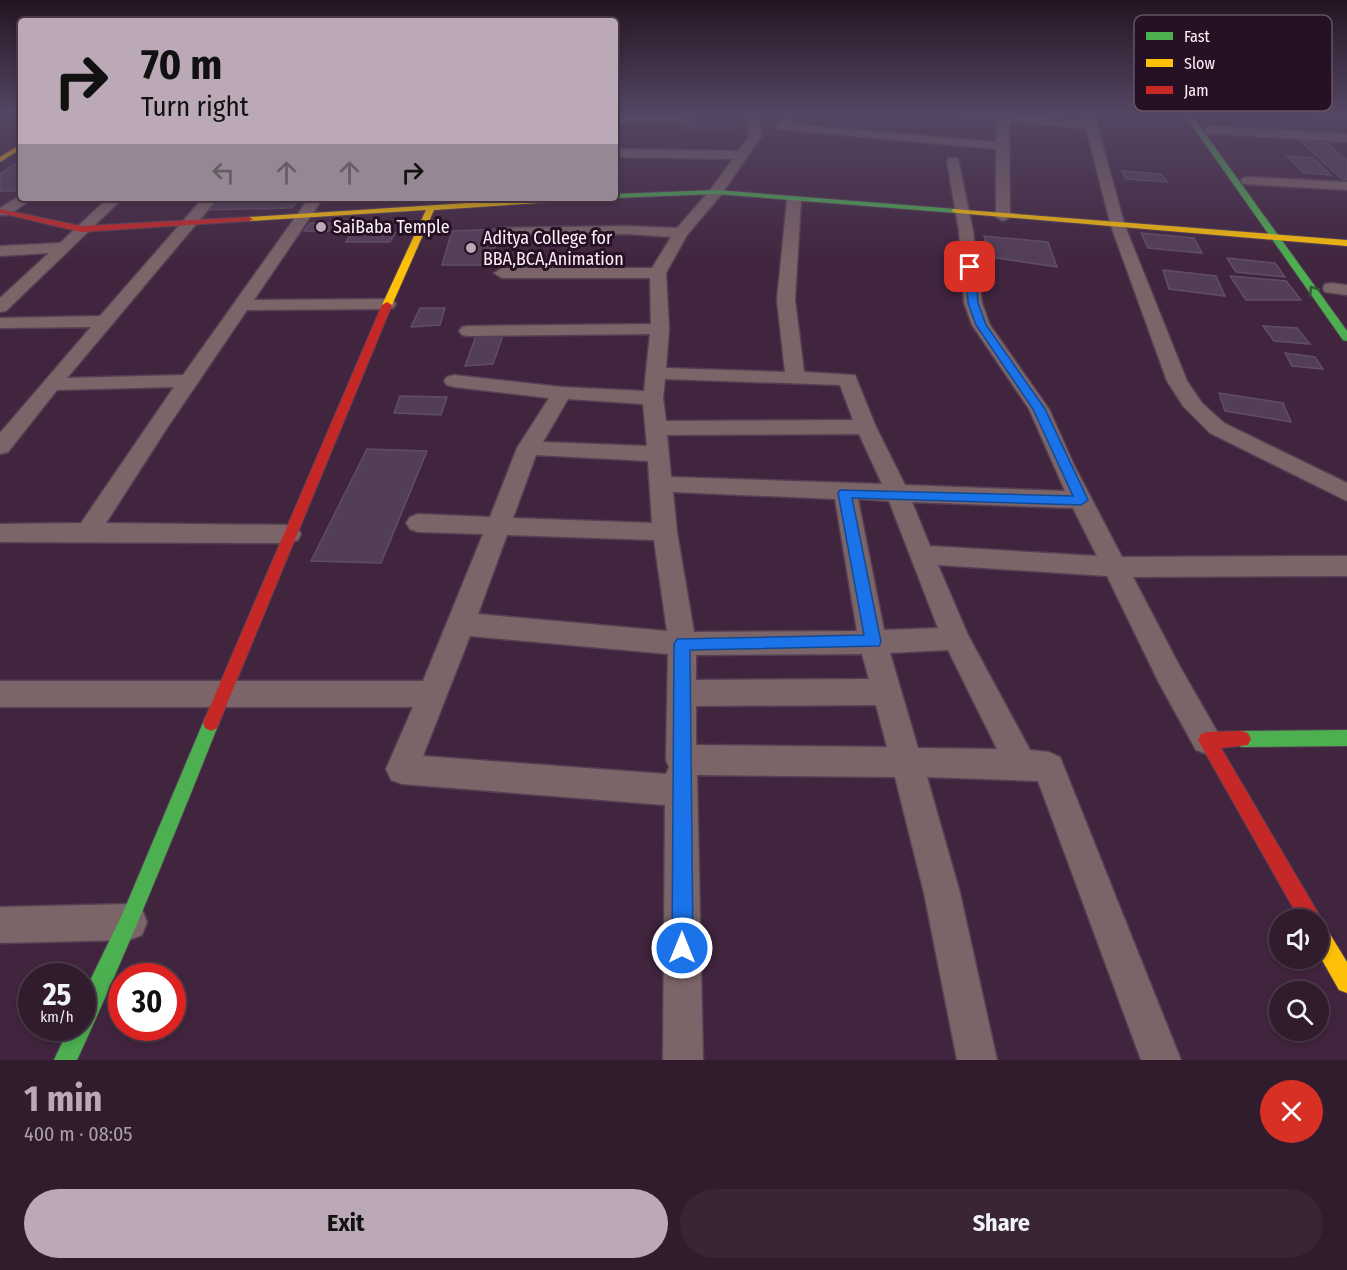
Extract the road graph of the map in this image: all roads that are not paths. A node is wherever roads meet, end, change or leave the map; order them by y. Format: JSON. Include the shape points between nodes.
{"nodes":[{"id":1,"x":736,"y":163,"type":"edge"},
{"id":2,"x":954,"y":163,"type":"edge"},
{"id":3,"x":1002,"y":163,"type":"edge"},
{"id":4,"x":1101,"y":163,"type":"edge"},
{"id":5,"x":1223,"y":163,"type":"edge"},
{"id":6,"x":1235,"y":163,"type":"edge"},
{"id":7,"x":1248,"y":181,"type":"junction"},
{"id":8,"x":1347,"y":186,"type":"edge"},
{"id":9,"x":716,"y":192,"type":"junction"},
{"id":10,"x":618,"y":196,"type":"edge"},
{"id":11,"x":794,"y":200,"type":"junction"},
{"id":12,"x":21,"y":201,"type":"edge"},
{"id":13,"x":113,"y":201,"type":"edge"},
{"id":14,"x":208,"y":201,"type":"edge"},
{"id":15,"x":472,"y":201,"type":"edge"},
{"id":16,"x":434,"y":202,"type":"edge"},
{"id":17,"x":310,"y":206,"type":"edge"},
{"id":18,"x":2,"y":212,"type":"edge"},
{"id":19,"x":964,"y":214,"type":"junction"},
{"id":20,"x":1004,"y":217,"type":"junction"},
{"id":21,"x":188,"y":223,"type":"junction"},
{"id":22,"x":1118,"y":226,"type":"junction"},
{"id":23,"x":81,"y":229,"type":"junction"},
{"id":24,"x":500,"y":232,"type":"dead end"},
{"id":25,"x":681,"y":232,"type":"junction"},
{"id":26,"x":1277,"y":238,"type":"junction"},
{"id":27,"x":1295,"y":240,"type":"junction"},
{"id":28,"x":1347,"y":243,"type":"edge"},
{"id":29,"x":63,"y":248,"type":"junction"},
{"id":30,"x":0,"y":250,"type":"edge"},
{"id":31,"x":1307,"y":256,"type":"dead end"},
{"id":32,"x":502,"y":273,"type":"dead end"},
{"id":33,"x":658,"y":273,"type":"junction"},
{"id":34,"x":387,"y":304,"type":"junction"},
{"id":35,"x":241,"y":305,"type":"junction"},
{"id":36,"x":0,"y":307,"type":"edge"},
{"id":37,"x":104,"y":321,"type":"junction"},
{"id":38,"x":0,"y":323,"type":"edge"},
{"id":39,"x":660,"y":329,"type":"junction"},
{"id":40,"x":468,"y":331,"type":"dead end"},
{"id":41,"x":1347,"y":338,"type":"edge"},
{"id":42,"x":656,"y":372,"type":"junction"},
{"id":43,"x":795,"y":378,"type":"junction"},
{"id":44,"x":188,"y":381,"type":"junction"},
{"id":45,"x":454,"y":381,"type":"dead end"},
{"id":46,"x":51,"y":384,"type":"junction"},
{"id":47,"x":562,"y":393,"type":"junction"},
{"id":48,"x":653,"y":398,"type":"junction"},
{"id":49,"x":866,"y":427,"type":"junction"},
{"id":50,"x":656,"y":428,"type":"junction"},
{"id":51,"x":0,"y":447,"type":"edge"},
{"id":52,"x":528,"y":448,"type":"junction"},
{"id":53,"x":657,"y":454,"type":"junction"},
{"id":54,"x":661,"y":484,"type":"junction"},
{"id":55,"x":845,"y":493,"type":"junction"},
{"id":56,"x":1347,"y":493,"type":"edge"},
{"id":57,"x":898,"y":494,"type":"junction"},
{"id":58,"x":1081,"y":500,"type":"junction"},
{"id":59,"x":418,"y":524,"type":"dead end"},
{"id":60,"x":498,"y":526,"type":"junction"},
{"id":61,"x":88,"y":532,"type":"junction"},
{"id":62,"x":665,"y":532,"type":"junction"},
{"id":63,"x":0,"y":533,"type":"edge"},
{"id":64,"x":290,"y":534,"type":"junction"},
{"id":65,"x":921,"y":555,"type":"junction"},
{"id":66,"x":1347,"y":566,"type":"edge"},
{"id":67,"x":1115,"y":567,"type":"junction"},
{"id":68,"x":461,"y":624,"type":"junction"},
{"id":69,"x":956,"y":638,"type":"junction"},
{"id":70,"x":873,"y":642,"type":"junction"},
{"id":71,"x":682,"y":644,"type":"junction"},
{"id":72,"x":888,"y":692,"type":"junction"},
{"id":73,"x":683,"y":693,"type":"junction"},
{"id":74,"x":0,"y":694,"type":"edge"},
{"id":75,"x":432,"y":694,"type":"junction"},
{"id":76,"x":224,"y":695,"type":"junction"},
{"id":77,"x":1347,"y":738,"type":"edge"},
{"id":78,"x":1207,"y":740,"type":"junction"},
{"id":79,"x":907,"y":762,"type":"junction"},
{"id":80,"x":1021,"y":764,"type":"junction"},
{"id":81,"x":681,"y":776,"type":"junction"},
{"id":82,"x":1305,"y":909,"type":"edge"},
{"id":83,"x":129,"y":922,"type":"junction"},
{"id":84,"x":0,"y":925,"type":"edge"},
{"id":85,"x":1329,"y":951,"type":"edge"},
{"id":86,"x":1346,"y":978,"type":"edge"},
{"id":87,"x":96,"y":992,"type":"edge"},
{"id":88,"x":74,"y":1041,"type":"edge"},
{"id":89,"x":65,"y":1060,"type":"edge"},
{"id":90,"x":683,"y":1060,"type":"edge"},
{"id":91,"x":977,"y":1060,"type":"edge"},
{"id":92,"x":1161,"y":1060,"type":"edge"}],
"edges":[{"from":1,"to":9,"type":"street"},
{"from":2,"to":19,"type":"street"},
{"from":3,"to":20,"type":"street"},
{"from":4,"to":22,"type":"street"},
{"from":5,"to":26,"type":"street"},
{"from":6,"to":7,"type":"street"},
{"from":7,"to":8,"type":"street"},
{"from":7,"to":27,"type":"street"},
{"from":9,"to":10,"type":"street"},
{"from":9,"to":11,"type":"street"},
{"from":9,"to":25,"type":"street"},
{"from":11,"to":19,"type":"street"},
{"from":11,"to":43,"type":"street","via":[[786,300]]},
{"from":12,"to":18,"type":"street"},
{"from":13,"to":23,"type":"street"},
{"from":14,"to":21,"type":"street"},
{"from":15,"to":16,"type":"street"},
{"from":16,"to":17,"type":"street"},
{"from":16,"to":34,"type":"street"},
{"from":17,"to":21,"type":"street"},
{"from":17,"to":35,"type":"street"},
{"from":18,"to":23,"type":"street"},
{"from":19,"to":20,"type":"street"},
{"from":19,"to":58,"type":"street","via":[[973,303],[981,325],[1039,409]]},
{"from":20,"to":22,"type":"street"},
{"from":21,"to":23,"type":"street"},
{"from":21,"to":37,"type":"street"},
{"from":22,"to":26,"type":"street"},
{"from":22,"to":56,"type":"street","via":[[1178,381],[1198,414],[1217,428]]},
{"from":23,"to":29,"type":"street"},
{"from":24,"to":25,"type":"street"},
{"from":25,"to":33,"type":"street"},
{"from":26,"to":27,"type":"street"},
{"from":41,"to":26,"type":"street","one_way":true},
{"from":27,"to":28,"type":"street"},
{"from":27,"to":31,"type":"street"},
{"from":29,"to":30,"type":"street"},
{"from":29,"to":36,"type":"street"},
{"from":32,"to":33,"type":"street"},
{"from":33,"to":39,"type":"street"},
{"from":34,"to":35,"type":"street"},
{"from":34,"to":64,"type":"street"},
{"from":35,"to":44,"type":"street"},
{"from":37,"to":38,"type":"street"},
{"from":37,"to":46,"type":"street"},
{"from":39,"to":40,"type":"street"},
{"from":39,"to":42,"type":"street"},
{"from":42,"to":43,"type":"street"},
{"from":42,"to":48,"type":"street"},
{"from":43,"to":49,"type":"street","via":[[848,379]]},
{"from":44,"to":46,"type":"street"},
{"from":44,"to":61,"type":"street"},
{"from":45,"to":47,"type":"street"},
{"from":46,"to":51,"type":"street"},
{"from":47,"to":48,"type":"street"},
{"from":47,"to":52,"type":"street"},
{"from":48,"to":50,"type":"street"},
{"from":49,"to":50,"type":"street"},
{"from":49,"to":57,"type":"street"},
{"from":50,"to":53,"type":"street"},
{"from":52,"to":53,"type":"street"},
{"from":52,"to":60,"type":"street"},
{"from":53,"to":54,"type":"street"},
{"from":54,"to":55,"type":"street"},
{"from":54,"to":62,"type":"street"},
{"from":55,"to":57,"type":"street"},
{"from":55,"to":70,"type":"street"},
{"from":57,"to":58,"type":"street"},
{"from":57,"to":65,"type":"street"},
{"from":58,"to":67,"type":"street"},
{"from":59,"to":60,"type":"street"},
{"from":60,"to":62,"type":"street"},
{"from":60,"to":68,"type":"street"},
{"from":61,"to":63,"type":"street"},
{"from":61,"to":64,"type":"street"},
{"from":62,"to":71,"type":"street"},
{"from":64,"to":76,"type":"street"},
{"from":65,"to":67,"type":"street"},
{"from":65,"to":69,"type":"street"},
{"from":66,"to":67,"type":"street"},
{"from":67,"to":78,"type":"street"},
{"from":68,"to":71,"type":"street"},
{"from":68,"to":75,"type":"street"},
{"from":69,"to":70,"type":"street"},
{"from":69,"to":80,"type":"street"},
{"from":70,"to":71,"type":"street"},
{"from":70,"to":72,"type":"street"},
{"from":71,"to":73,"type":"street"},
{"from":72,"to":73,"type":"street"},
{"from":72,"to":79,"type":"street"},
{"from":73,"to":81,"type":"street"},
{"from":74,"to":76,"type":"street"},
{"from":75,"to":76,"type":"street"},
{"from":75,"to":81,"type":"street","via":[[402,769]]},
{"from":76,"to":83,"type":"street"},
{"from":77,"to":78,"type":"street"},
{"from":78,"to":82,"type":"street"},
{"from":79,"to":80,"type":"street"},
{"from":79,"to":81,"type":"street"},
{"from":79,"to":91,"type":"street","via":[[942,893]]},
{"from":80,"to":92,"type":"street","via":[[1049,767]]},
{"from":81,"to":90,"type":"street"},
{"from":83,"to":84,"type":"street"},
{"from":83,"to":87,"type":"street"},
{"from":85,"to":86,"type":"street"},
{"from":88,"to":89,"type":"street"}]}
